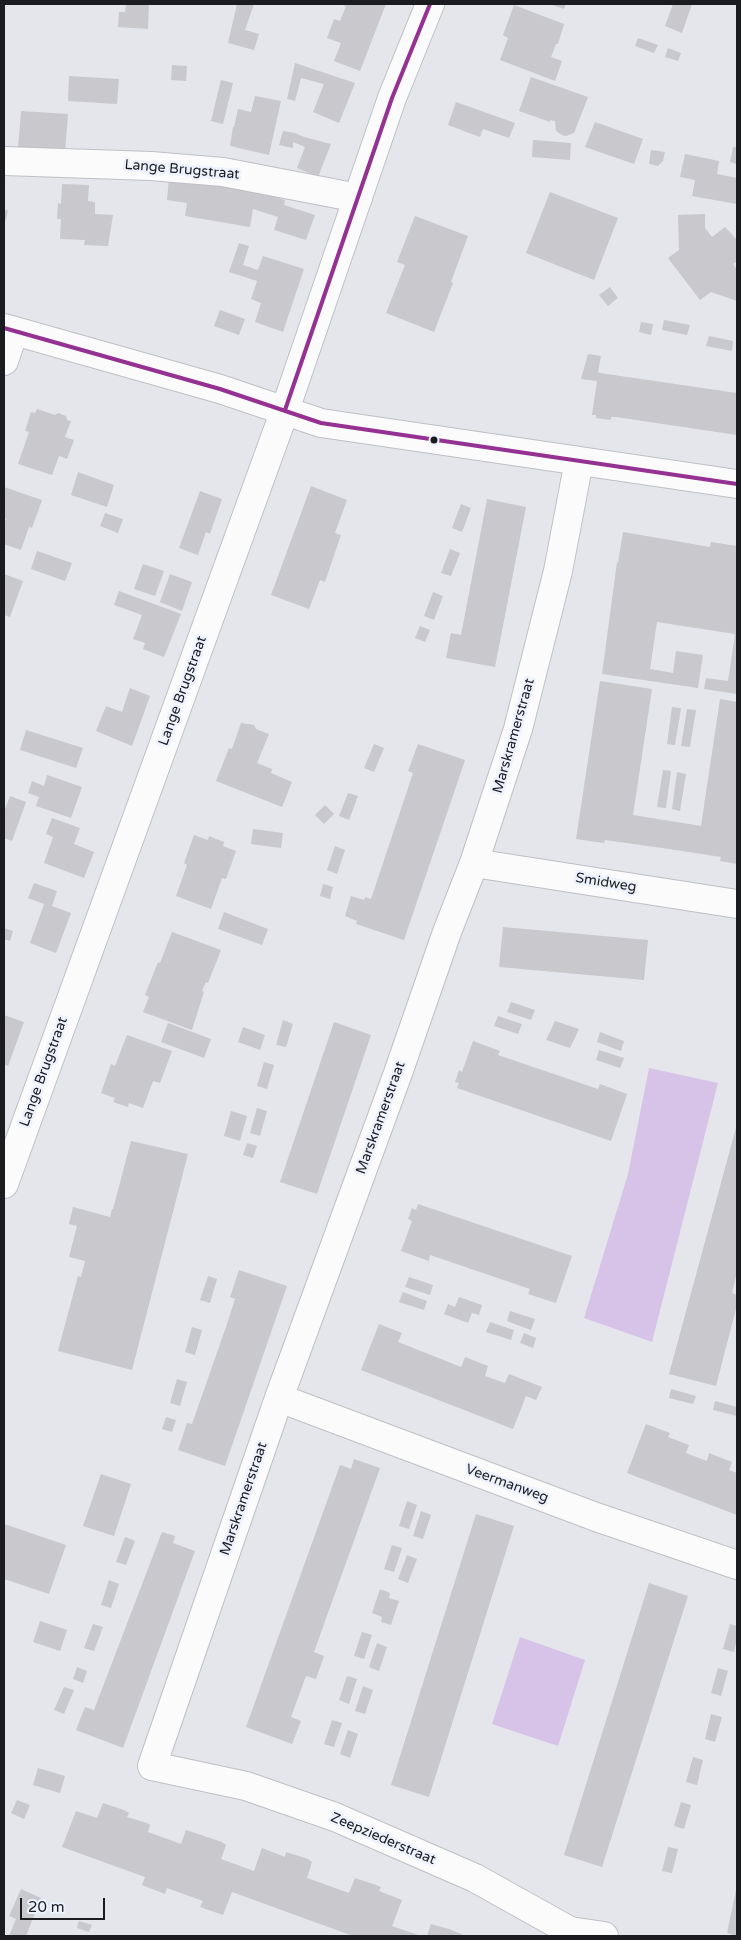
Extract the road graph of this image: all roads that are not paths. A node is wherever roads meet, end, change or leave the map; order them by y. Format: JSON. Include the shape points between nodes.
{"nodes":[{"id":1,"x":430,"y":4,"type":"edge"},
{"id":2,"x":4,"y":160,"type":"edge"},
{"id":3,"x":358,"y":198,"type":"junction"},
{"id":4,"x":9,"y":329,"type":"edge"},
{"id":5,"x":4,"y":361,"type":"edge"},
{"id":6,"x":285,"y":410,"type":"junction"},
{"id":7,"x":579,"y":461,"type":"junction"},
{"id":8,"x":737,"y":484,"type":"edge"},
{"id":9,"x":474,"y":863,"type":"junction"},
{"id":10,"x":737,"y":904,"type":"edge"},
{"id":11,"x":4,"y":1184,"type":"edge"},
{"id":12,"x":279,"y":1398,"type":"junction"},
{"id":13,"x":737,"y":1565,"type":"edge"},
{"id":14,"x":152,"y":1766,"type":"joint"},
{"id":15,"x":604,"y":1936,"type":"edge"}],
"edges":[{"from":1,"to":3,"type":"street","name":"Lange Brugstraat","via":[[392,98]]},
{"from":2,"to":3,"type":"street","name":"Lange Brugstraat","via":[[223,172]]},
{"from":3,"to":6,"type":"street","name":"Lange Brugstraat"},
{"from":4,"to":5,"type":"street"},
{"from":4,"to":6,"type":"street"},
{"from":6,"to":7,"type":"street","via":[[321,423]]},
{"from":6,"to":11,"type":"street","name":"Lange Brugstraat"},
{"from":7,"to":8,"type":"street"},
{"from":7,"to":9,"type":"street","name":"Marskramerstraat","via":[[558,571],[518,729]]},
{"from":9,"to":10,"type":"street","name":"Smidweg"},
{"from":9,"to":12,"type":"street","name":"Marskramerstraat"},
{"from":12,"to":13,"type":"street","name":"Veermanweg","via":[[596,1517]]},
{"from":12,"to":14,"type":"street","name":"Marskramerstraat"},
{"from":14,"to":15,"type":"street","name":"Zeepziederstraat","via":[[246,1786],[335,1817],[475,1878],[570,1931]]}]}
